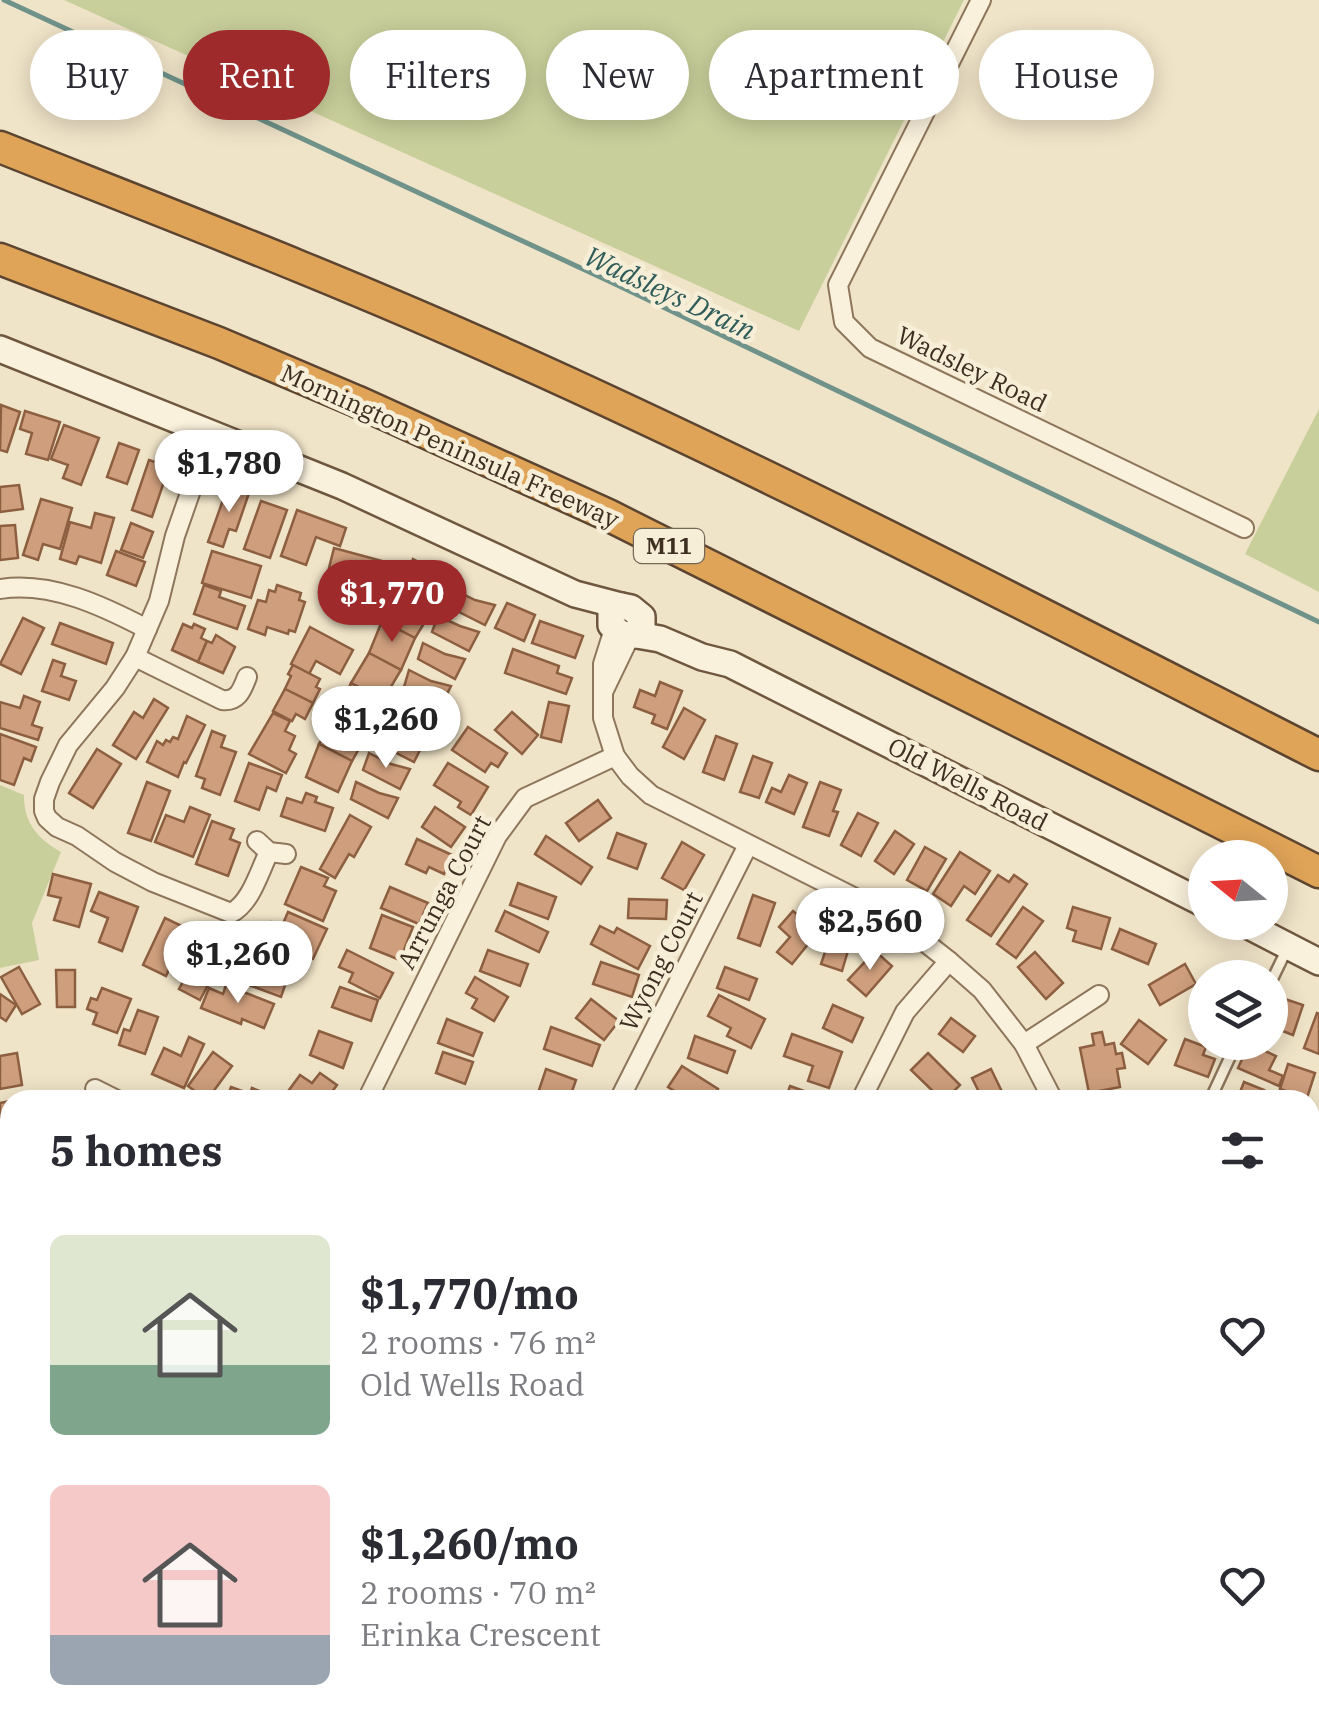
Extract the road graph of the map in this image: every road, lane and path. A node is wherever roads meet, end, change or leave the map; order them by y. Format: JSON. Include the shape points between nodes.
{"nodes":[{"id":1,"x":980,"y":0,"type":"edge"},
{"id":2,"x":0,"y":147,"type":"edge"},
{"id":3,"x":0,"y":259,"type":"edge"},
{"id":4,"x":0,"y":349,"type":"edge"},
{"id":5,"x":212,"y":433,"type":"junction"},
{"id":6,"x":1244,"y":528,"type":"dead end"},
{"id":7,"x":0,"y":589,"type":"edge"},
{"id":8,"x":626,"y":624,"type":"junction"},
{"id":9,"x":148,"y":628,"type":"junction"},
{"id":10,"x":134,"y":657,"type":"junction"},
{"id":11,"x":248,"y":678,"type":"dead end"},
{"id":12,"x":1319,"y":755,"type":"edge"},
{"id":13,"x":615,"y":756,"type":"junction"},
{"id":14,"x":748,"y":845,"type":"junction"},
{"id":15,"x":271,"y":849,"type":"dead end"},
{"id":16,"x":1319,"y":872,"type":"edge"},
{"id":17,"x":1188,"y":895,"type":"edge"},
{"id":18,"x":1276,"y":940,"type":"edge"},
{"id":19,"x":1288,"y":946,"type":"junction"},
{"id":20,"x":1281,"y":960,"type":"edge"},
{"id":21,"x":949,"y":961,"type":"junction"},
{"id":22,"x":1319,"y":962,"type":"edge"},
{"id":23,"x":1099,"y":994,"type":"dead end"},
{"id":24,"x":1024,"y":1044,"type":"junction"},
{"id":25,"x":1229,"y":1060,"type":"edge"},
{"id":26,"x":95,"y":1088,"type":"dead end"},
{"id":27,"x":99,"y":1090,"type":"edge"},
{"id":28,"x":372,"y":1090,"type":"edge"},
{"id":29,"x":624,"y":1090,"type":"edge"},
{"id":30,"x":866,"y":1090,"type":"edge"},
{"id":31,"x":1048,"y":1090,"type":"edge"},
{"id":32,"x":1215,"y":1090,"type":"edge"}],
"edges":[{"from":1,"to":6,"type":"street","name":"Wadsley Road","via":[[838,285],[844,322],[870,348]]},
{"from":2,"to":12,"type":"highway","via":[[509,356],[952,568]]},
{"from":3,"to":16,"type":"highway","name":"Mornington Peninsula Freeway","number":"M11","via":[[356,401],[608,515]]},
{"from":4,"to":5,"type":"street","name":"Old Wells Road"},
{"from":5,"to":8,"type":"street","name":"Old Wells Road","via":[[342,486]]},
{"from":5,"to":9,"type":"street"},
{"from":7,"to":9,"type":"street","via":[[66,594]]},
{"from":8,"to":13,"type":"street","via":[[604,690],[603,718]]},
{"from":8,"to":17,"type":"street","name":"Old Wells Road","via":[[730,664]]},
{"from":9,"to":10,"type":"street"},
{"from":10,"to":11,"type":"street","via":[[222,700],[237,697]]},
{"from":10,"to":15,"type":"street","via":[[68,745],[44,799],[47,818],[153,882],[231,913],[246,899]]},
{"from":13,"to":14,"type":"street","via":[[651,795]]},
{"from":13,"to":28,"type":"street","name":"Arrunga Court","via":[[526,798],[497,836]]},
{"from":14,"to":21,"type":"street","via":[[893,918]]},
{"from":14,"to":29,"type":"street","name":"Wyong Court"},
{"from":18,"to":19,"type":"street"},
{"from":19,"to":20,"type":"lane"},
{"from":19,"to":22,"type":"street"},
{"from":21,"to":24,"type":"street","via":[[982,990]]},
{"from":21,"to":30,"type":"street","via":[[905,1012]]},
{"from":23,"to":24,"type":"street"},
{"from":24,"to":31,"type":"street"},
{"from":25,"to":32,"type":"lane"},
{"from":26,"to":27,"type":"street"}]}
